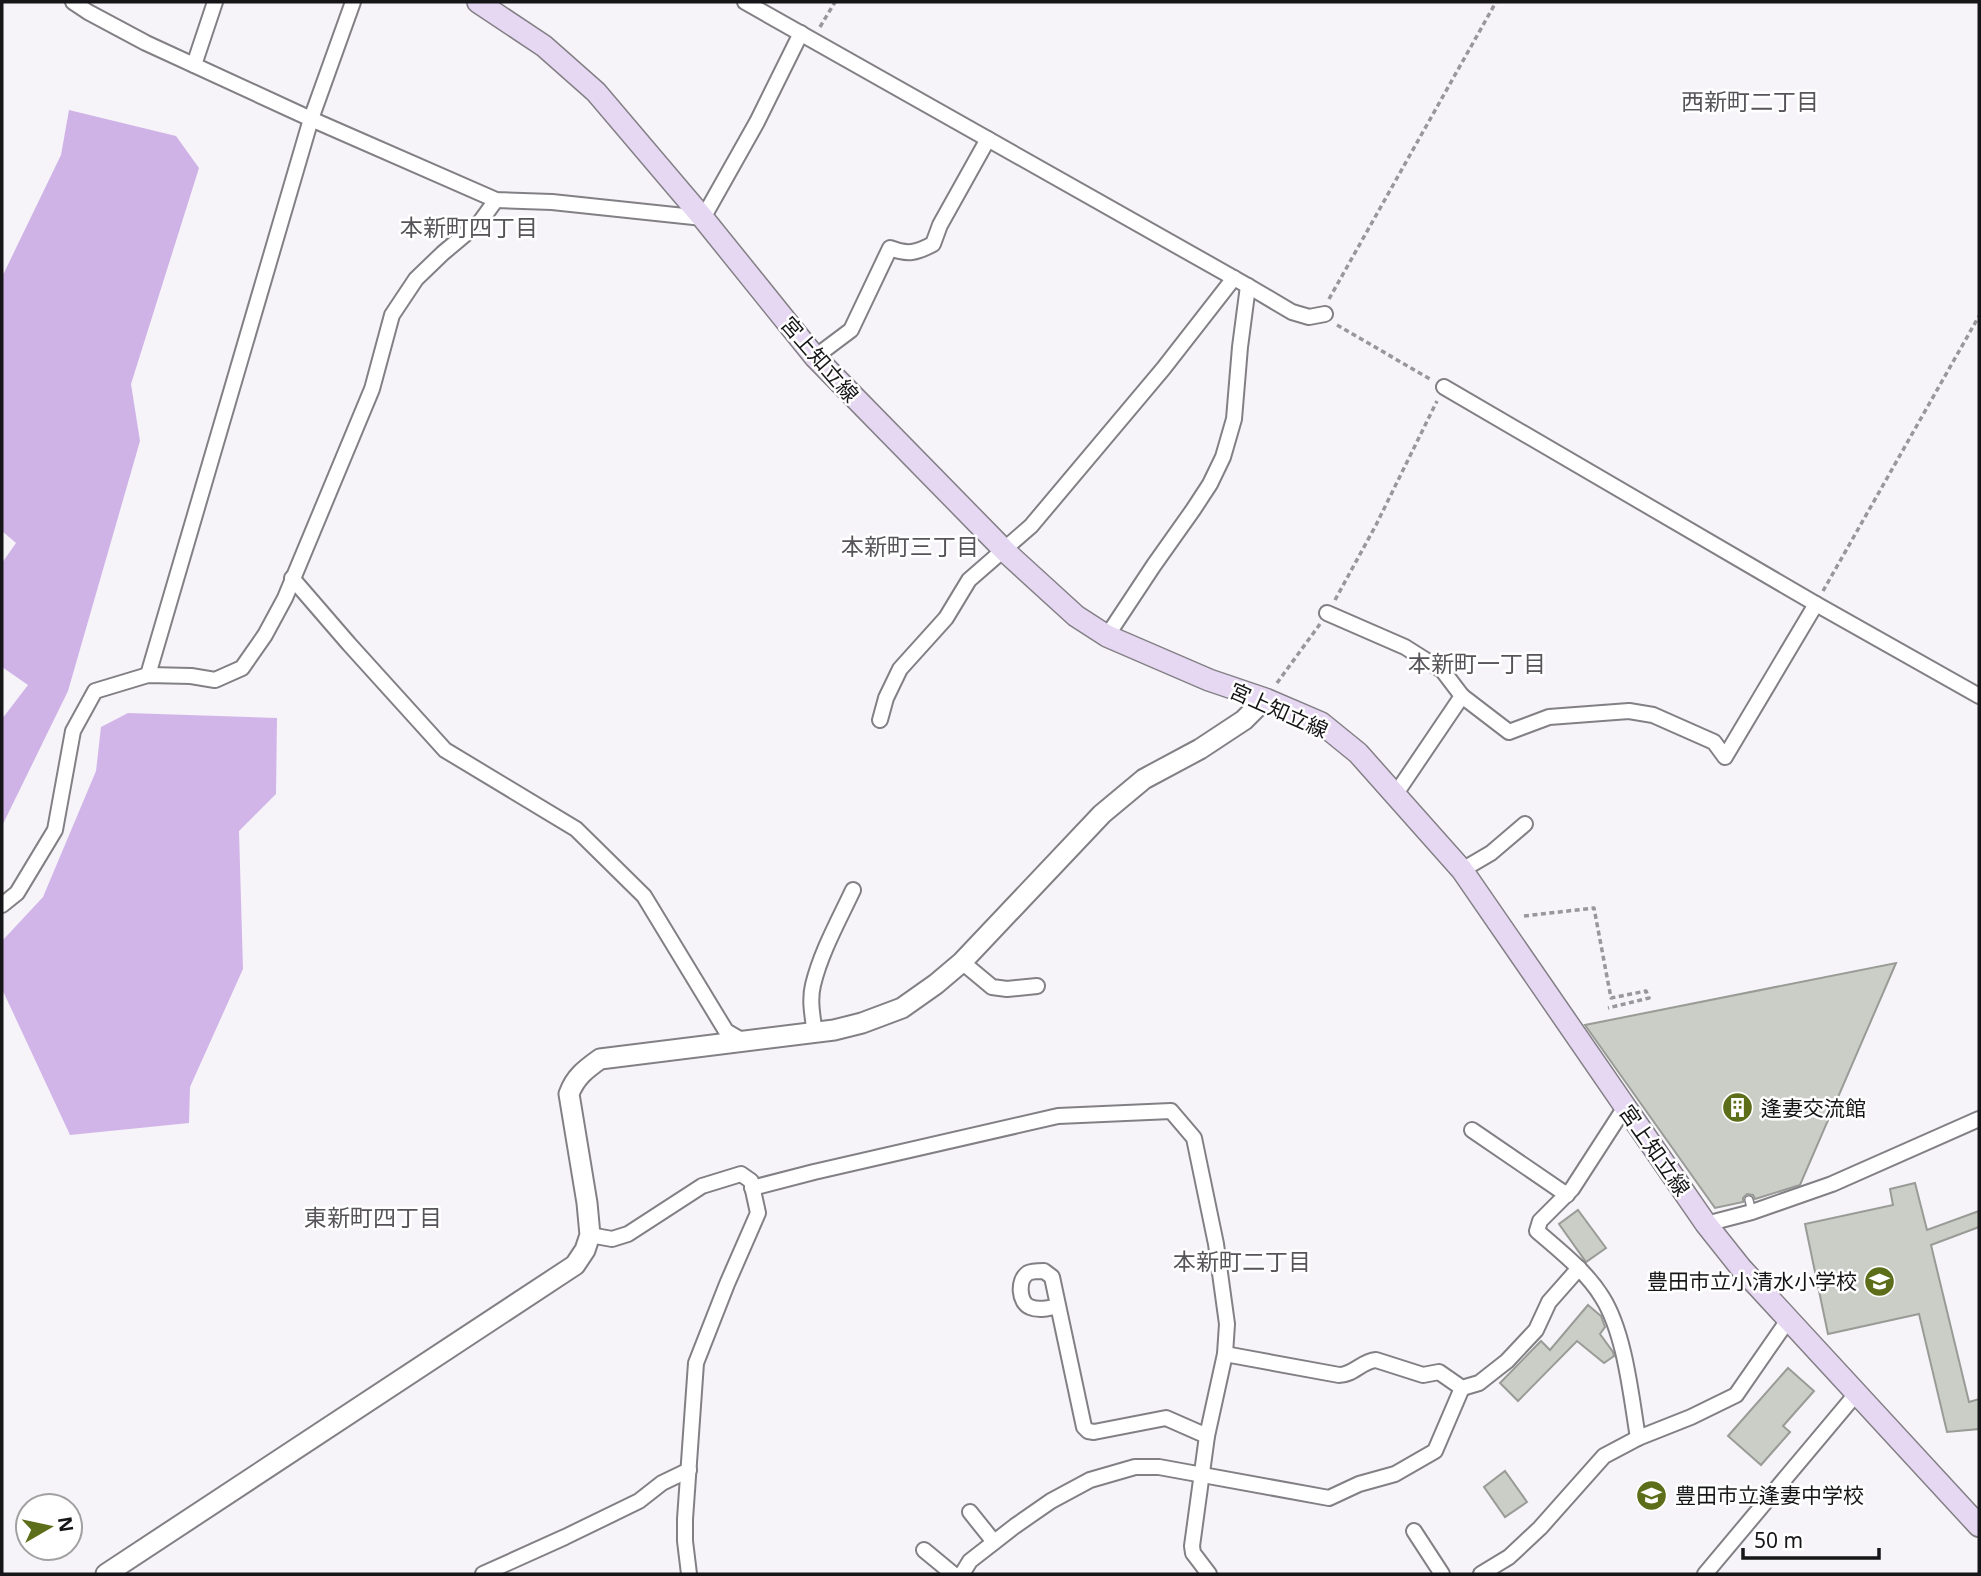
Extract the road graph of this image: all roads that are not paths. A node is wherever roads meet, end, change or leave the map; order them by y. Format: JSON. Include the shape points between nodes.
{"nodes":[{"id":1,"x":215,"y":2,"type":"edge"},
{"id":2,"x":353,"y":2,"type":"edge"},
{"id":3,"x":478,"y":2,"type":"edge"},
{"id":4,"x":745,"y":2,"type":"edge"},
{"id":5,"x":82,"y":4,"type":"edge"},
{"id":6,"x":807,"y":37,"type":"junction"},
{"id":7,"x":194,"y":65,"type":"junction"},
{"id":8,"x":311,"y":119,"type":"junction"},
{"id":9,"x":988,"y":139,"type":"junction"},
{"id":10,"x":496,"y":200,"type":"junction"},
{"id":11,"x":703,"y":218,"type":"junction"},
{"id":12,"x":1234,"y":278,"type":"junction"},
{"id":13,"x":1248,"y":286,"type":"junction"},
{"id":14,"x":1325,"y":314,"type":"road end"},
{"id":15,"x":815,"y":357,"type":"junction"},
{"id":16,"x":1444,"y":387,"type":"road end"},
{"id":17,"x":1005,"y":550,"type":"junction"},
{"id":18,"x":292,"y":578,"type":"junction"},
{"id":19,"x":1816,"y":604,"type":"junction"},
{"id":20,"x":1327,"y":613,"type":"road end"},
{"id":21,"x":1107,"y":636,"type":"junction"},
{"id":22,"x":148,"y":675,"type":"junction"},
{"id":23,"x":1462,"y":696,"type":"junction"},
{"id":24,"x":1979,"y":696,"type":"edge"},
{"id":25,"x":1265,"y":699,"type":"junction"},
{"id":26,"x":880,"y":720,"type":"dead end"},
{"id":27,"x":1395,"y":795,"type":"junction"},
{"id":28,"x":1525,"y":824,"type":"dead end"},
{"id":29,"x":1462,"y":870,"type":"junction"},
{"id":30,"x":853,"y":890,"type":"dead end"},
{"id":31,"x":2,"y":905,"type":"edge"},
{"id":32,"x":962,"y":962,"type":"junction"},
{"id":33,"x":1037,"y":986,"type":"dead end"},
{"id":34,"x":816,"y":1034,"type":"junction"},
{"id":35,"x":745,"y":1042,"type":"junction"},
{"id":36,"x":1625,"y":1107,"type":"junction"},
{"id":37,"x":1979,"y":1119,"type":"edge"},
{"id":38,"x":1472,"y":1130,"type":"dead end"},
{"id":39,"x":752,"y":1188,"type":"junction"},
{"id":40,"x":1567,"y":1195,"type":"junction"},
{"id":41,"x":1706,"y":1224,"type":"junction"},
{"id":42,"x":590,"y":1235,"type":"junction"},
{"id":43,"x":1578,"y":1268,"type":"junction"},
{"id":44,"x":1058,"y":1306,"type":"dead end"},
{"id":45,"x":1788,"y":1320,"type":"junction"},
{"id":46,"x":1225,"y":1354,"type":"junction"},
{"id":47,"x":1462,"y":1388,"type":"junction"},
{"id":48,"x":1856,"y":1394,"type":"junction"},
{"id":49,"x":1207,"y":1436,"type":"junction"},
{"id":50,"x":1638,"y":1438,"type":"junction"},
{"id":51,"x":689,"y":1470,"type":"junction"},
{"id":52,"x":1202,"y":1476,"type":"junction"},
{"id":53,"x":970,"y":1512,"type":"dead end"},
{"id":54,"x":1979,"y":1527,"type":"edge"},
{"id":55,"x":1414,"y":1531,"type":"dead end"},
{"id":56,"x":994,"y":1542,"type":"junction"},
{"id":57,"x":924,"y":1550,"type":"dead end"},
{"id":58,"x":115,"y":1572,"type":"edge"},
{"id":59,"x":484,"y":1574,"type":"edge"},
{"id":60,"x":689,"y":1574,"type":"edge"},
{"id":61,"x":953,"y":1574,"type":"edge"},
{"id":62,"x":962,"y":1574,"type":"edge"},
{"id":63,"x":1209,"y":1574,"type":"edge"},
{"id":64,"x":1441,"y":1574,"type":"edge"},
{"id":65,"x":1481,"y":1574,"type":"edge"},
{"id":66,"x":1705,"y":1574,"type":"edge"}],
"edges":[{"from":1,"to":7,"type":"street"},
{"from":2,"to":8,"type":"street"},
{"from":3,"to":11,"type":"main road","name":"宮上知立線","via":[[544,46],[596,92]]},
{"from":4,"to":6,"type":"street"},
{"from":5,"to":7,"type":"street","via":[[146,43]]},
{"from":6,"to":9,"type":"street"},
{"from":6,"to":11,"type":"street"},
{"from":7,"to":8,"type":"street"},
{"from":8,"to":10,"type":"street"},
{"from":8,"to":22,"type":"street"},
{"from":9,"to":12,"type":"street"},
{"from":9,"to":15,"type":"street","via":[[933,244],[915,252],[890,248],[851,330]]},
{"from":10,"to":11,"type":"street","via":[[552,201]]},
{"from":10,"to":18,"type":"street","via":[[480,222],[416,279],[392,315],[372,389]]},
{"from":11,"to":15,"type":"main road","name":"宮上知立線"},
{"from":12,"to":13,"type":"street"},
{"from":12,"to":17,"type":"street","via":[[1104,441]]},
{"from":13,"to":14,"type":"street","via":[[1292,312],[1309,317]]},
{"from":13,"to":21,"type":"street","via":[[1234,419],[1223,457],[1194,510]]},
{"from":15,"to":17,"type":"main road","name":"宮上知立線"},
{"from":16,"to":19,"type":"street"},
{"from":17,"to":21,"type":"main road","name":"宮上知立線","via":[[1076,616]]},
{"from":17,"to":26,"type":"street","via":[[969,580],[946,618],[900,668]]},
{"from":18,"to":22,"type":"street","via":[[265,635],[242,668],[215,680]]},
{"from":18,"to":35,"type":"street","via":[[445,750],[576,829],[644,896],[726,1031]]},
{"from":19,"to":23,"type":"street","via":[[1725,757],[1714,742],[1653,715],[1629,711],[1549,717],[1509,732]]},
{"from":19,"to":24,"type":"street"},
{"from":20,"to":23,"type":"street","via":[[1405,647],[1443,671]]},
{"from":21,"to":25,"type":"main road","name":"宮上知立線"},
{"from":22,"to":31,"type":"street","via":[[95,691],[73,731],[55,830],[17,893]]},
{"from":23,"to":27,"type":"street"},
{"from":25,"to":27,"type":"main road","name":"宮上知立線","via":[[1321,723],[1358,753]]},
{"from":25,"to":32,"type":"street","via":[[1244,720],[1144,779],[1102,814]]},
{"from":27,"to":29,"type":"main road","name":"宮上知立線"},
{"from":28,"to":29,"type":"street"},
{"from":29,"to":36,"type":"main road","name":"宮上知立線"},
{"from":30,"to":34,"type":"street","via":[[813,986]]},
{"from":32,"to":33,"type":"street","via":[[992,987]]},
{"from":32,"to":34,"type":"street","via":[[902,1008]]},
{"from":34,"to":35,"type":"street"},
{"from":35,"to":42,"type":"street","via":[[600,1059],[580,1073],[569,1094]]},
{"from":36,"to":40,"type":"street"},
{"from":36,"to":41,"type":"main road","name":"宮上知立線"},
{"from":37,"to":41,"type":"street","via":[[1832,1184],[1751,1206]]},
{"from":38,"to":40,"type":"street"},
{"from":39,"to":42,"type":"street","via":[[751,1181],[741,1174],[702,1186],[628,1234],[612,1239]]},
{"from":39,"to":46,"type":"street","via":[[1058,1116],[1171,1111],[1194,1138],[1216,1244],[1227,1324]]},
{"from":39,"to":51,"type":"street","via":[[758,1213],[696,1363]]},
{"from":40,"to":43,"type":"street","via":[[1540,1221],[1538,1231]]},
{"from":41,"to":45,"type":"main road","name":"宮上知立線"},
{"from":42,"to":58,"type":"street","via":[[575,1265]]},
{"from":43,"to":47,"type":"street","via":[[1549,1302],[1536,1330],[1507,1361],[1479,1383]]},
{"from":43,"to":50,"type":"street","via":[[1602,1296],[1615,1322]]},
{"from":44,"to":49,"type":"street","via":[[1088,1431],[1166,1419]]},
{"from":45,"to":48,"type":"main road","name":"宮上知立線"},
{"from":45,"to":50,"type":"street","via":[[1736,1395]]},
{"from":46,"to":47,"type":"street","via":[[1339,1375],[1376,1360],[1423,1374],[1439,1371]]},
{"from":46,"to":49,"type":"street"},
{"from":47,"to":52,"type":"street","via":[[1435,1451],[1395,1474],[1329,1498]]},
{"from":48,"to":54,"type":"main road","name":"宮上知立線"},
{"from":48,"to":66,"type":"street"},
{"from":49,"to":52,"type":"street"},
{"from":50,"to":65,"type":"street","via":[[1604,1457],[1540,1528],[1509,1557]]},
{"from":51,"to":59,"type":"street","via":[[639,1501]]},
{"from":51,"to":60,"type":"street","via":[[685,1541]]},
{"from":52,"to":56,"type":"street","via":[[1135,1467],[1090,1480]]},
{"from":52,"to":63,"type":"street","via":[[1192,1546]]},
{"from":53,"to":56,"type":"street"},
{"from":55,"to":64,"type":"street"},
{"from":56,"to":62,"type":"street","via":[[970,1561]]},
{"from":57,"to":61,"type":"street"}]}
